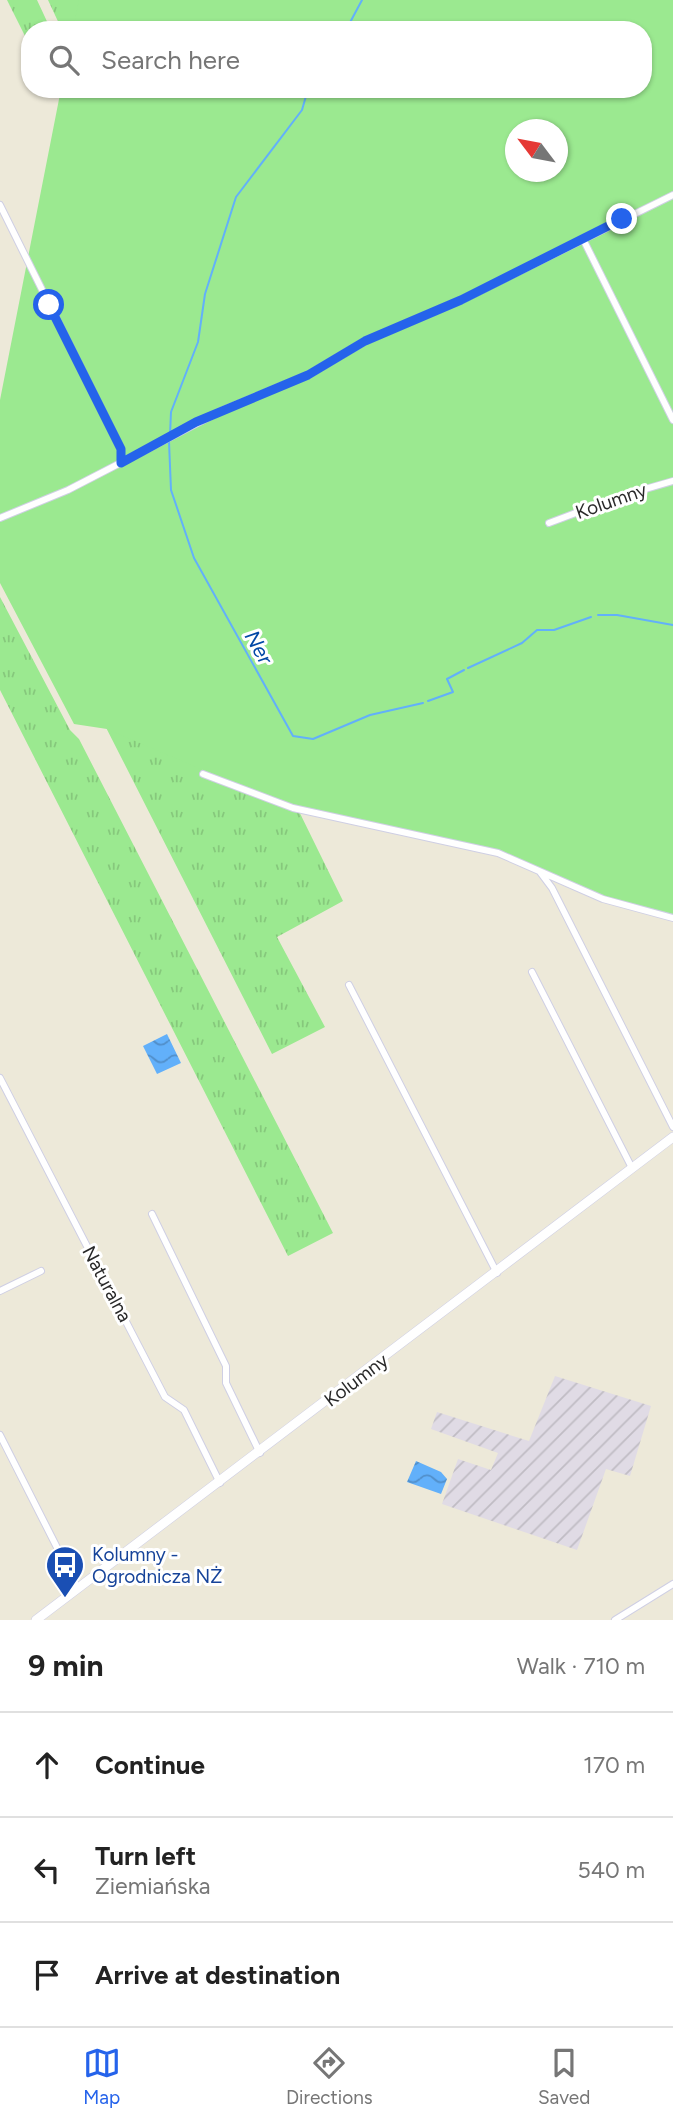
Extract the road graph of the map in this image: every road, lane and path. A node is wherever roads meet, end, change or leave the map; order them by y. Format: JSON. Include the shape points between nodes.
{"nodes":[{"id":1,"x":673,"y":195,"type":"edge"},
{"id":2,"x":0,"y":205,"type":"edge"},
{"id":3,"x":583,"y":239,"type":"junction"},
{"id":4,"x":673,"y":420,"type":"edge"},
{"id":5,"x":121,"y":463,"type":"junction"},
{"id":6,"x":673,"y":481,"type":"edge"},
{"id":7,"x":0,"y":518,"type":"edge"},
{"id":8,"x":550,"y":523,"type":"dead end"},
{"id":9,"x":203,"y":774,"type":"dead end"},
{"id":10,"x":540,"y":872,"type":"junction"},
{"id":11,"x":673,"y":918,"type":"edge"},
{"id":12,"x":531,"y":972,"type":"dead end"},
{"id":13,"x":349,"y":985,"type":"dead end"},
{"id":14,"x":0,"y":1078,"type":"edge"},
{"id":15,"x":673,"y":1127,"type":"edge"},
{"id":16,"x":673,"y":1137,"type":"edge"},
{"id":17,"x":632,"y":1168,"type":"junction"},
{"id":18,"x":152,"y":1214,"type":"dead end"},
{"id":19,"x":41,"y":1271,"type":"dead end"},
{"id":20,"x":496,"y":1273,"type":"junction"},
{"id":21,"x":0,"y":1291,"type":"edge"},
{"id":22,"x":0,"y":1435,"type":"edge"},
{"id":23,"x":260,"y":1453,"type":"junction"},
{"id":24,"x":220,"y":1483,"type":"junction"},
{"id":25,"x":673,"y":1584,"type":"edge"},
{"id":26,"x":78,"y":1589,"type":"junction"},
{"id":27,"x":36,"y":1620,"type":"edge"},
{"id":28,"x":615,"y":1620,"type":"edge"}],
"edges":[{"from":1,"to":3,"type":"street"},
{"from":2,"to":5,"type":"street","via":[[121,449]]},
{"from":3,"to":4,"type":"street"},
{"from":3,"to":5,"type":"street","via":[[461,300],[365,341],[308,375],[196,422]]},
{"from":5,"to":7,"type":"street"},
{"from":6,"to":8,"type":"street","name":"Kolumny"},
{"from":9,"to":10,"type":"street","via":[[293,808],[491,851]]},
{"from":10,"to":11,"type":"street","via":[[603,900]]},
{"from":10,"to":15,"type":"street"},
{"from":12,"to":17,"type":"street"},
{"from":13,"to":20,"type":"street"},
{"from":14,"to":24,"type":"street","name":"Naturalna","via":[[165,1397],[184,1409]]},
{"from":16,"to":17,"type":"street","name":"Kolumny"},
{"from":17,"to":20,"type":"street","name":"Kolumny"},
{"from":18,"to":23,"type":"street","via":[[226,1366],[226,1383]]},
{"from":19,"to":21,"type":"street"},
{"from":20,"to":23,"type":"street","name":"Kolumny"},
{"from":22,"to":26,"type":"street"},
{"from":23,"to":24,"type":"street","name":"Kolumny"},
{"from":24,"to":26,"type":"street","name":"Kolumny"},
{"from":25,"to":28,"type":"street"},
{"from":26,"to":27,"type":"street","name":"Kolumny"}]}
